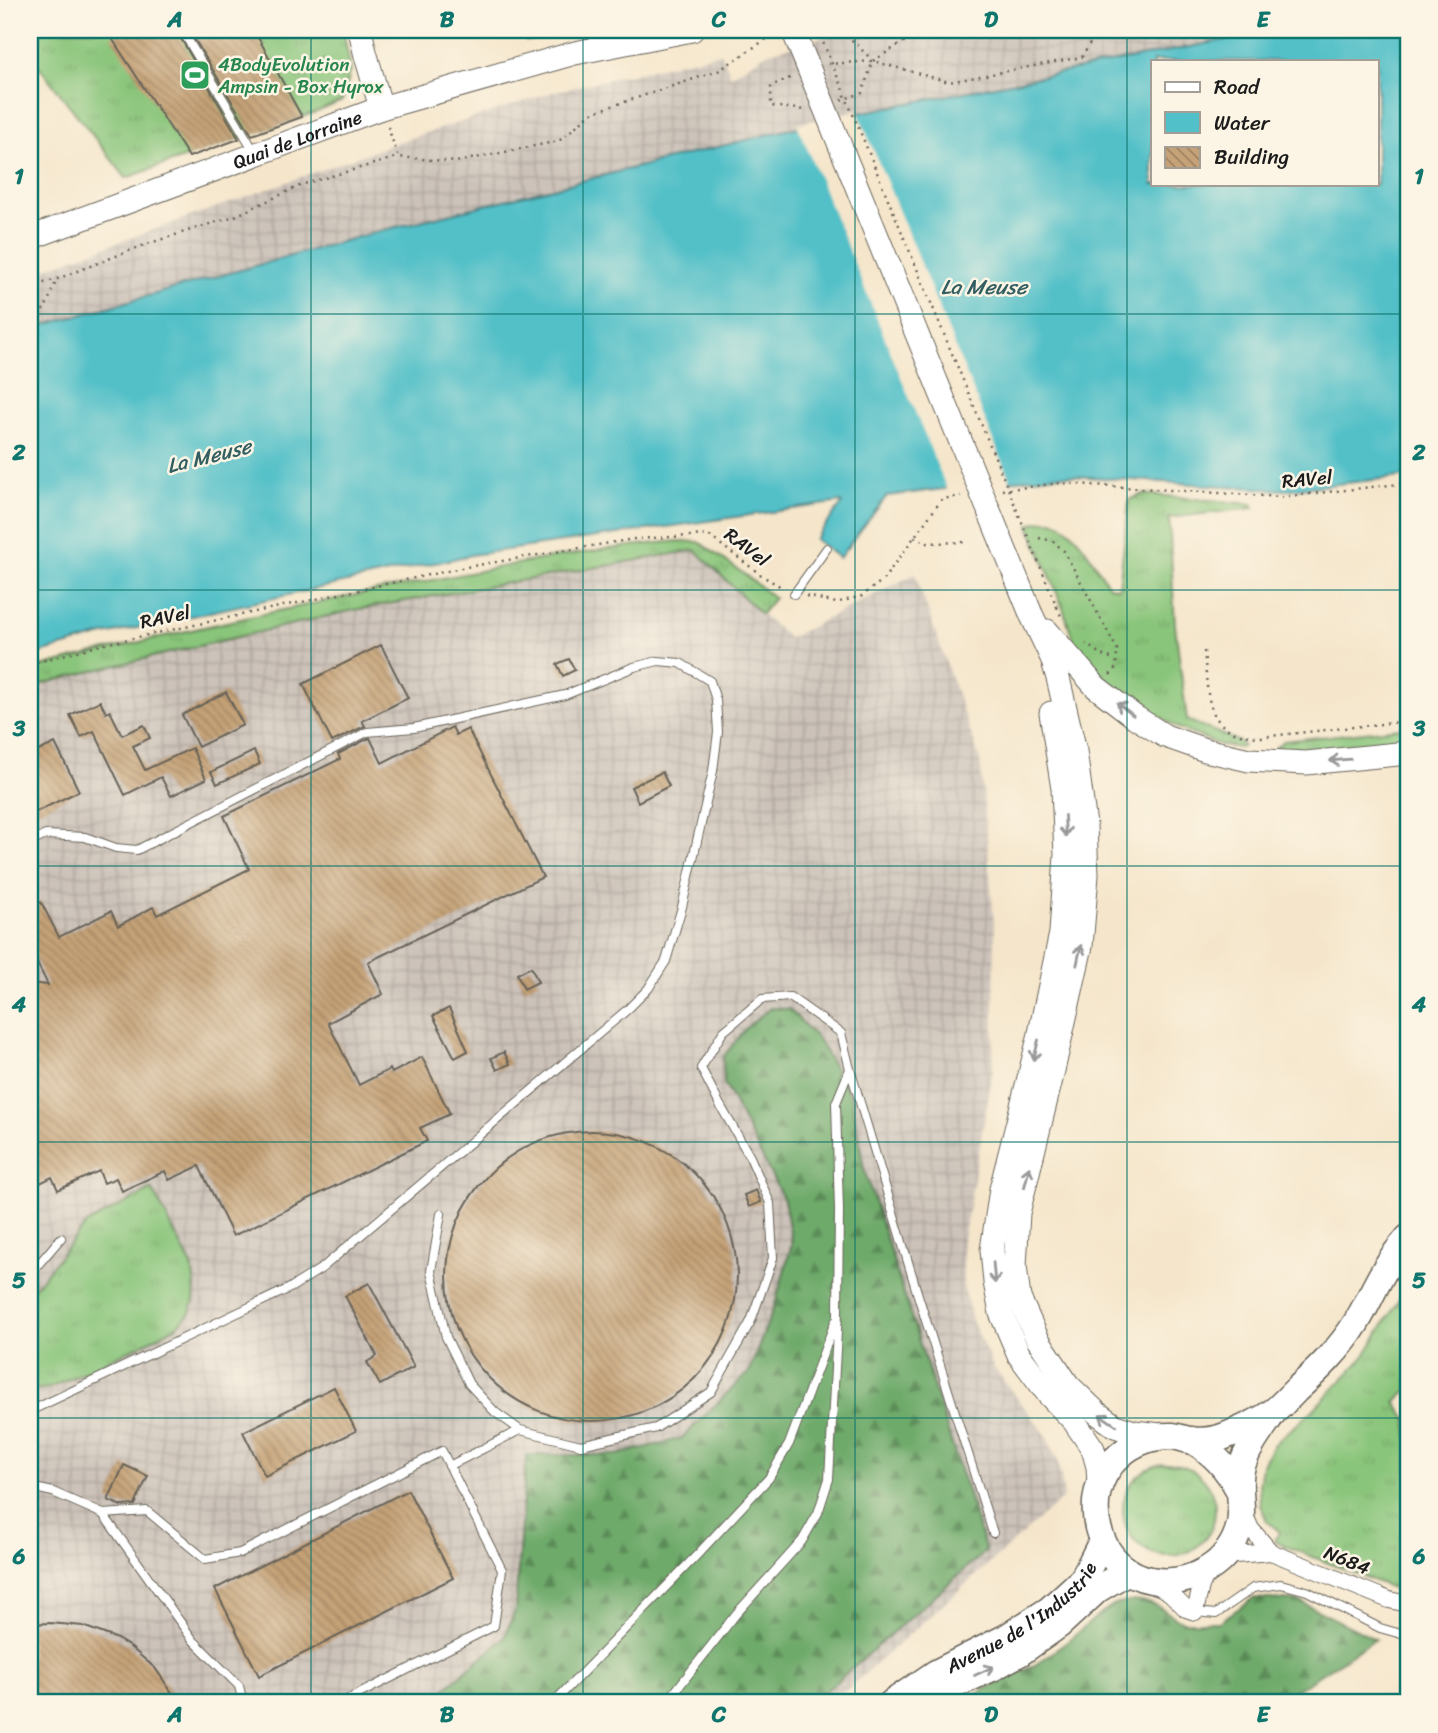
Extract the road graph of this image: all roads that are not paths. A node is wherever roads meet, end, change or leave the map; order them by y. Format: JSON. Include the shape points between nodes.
{"nodes":[{"id":1,"x":183,"y":30,"type":"edge"},
{"id":2,"x":360,"y":30,"type":"edge"},
{"id":3,"x":692,"y":30,"type":"edge"},
{"id":4,"x":793,"y":30,"type":"edge"},
{"id":5,"x":381,"y":108,"type":"junction"},
{"id":6,"x":256,"y":154,"type":"junction"},
{"id":7,"x":30,"y":238,"type":"edge"},
{"id":8,"x":827,"y":548,"type":"dead end"},
{"id":9,"x":794,"y":594,"type":"road end"},
{"id":10,"x":1031,"y":614,"type":"junction"},
{"id":11,"x":1408,"y":753,"type":"edge"},
{"id":12,"x":30,"y":842,"type":"edge"},
{"id":13,"x":850,"y":1069,"type":"junction"},
{"id":14,"x":441,"y":1214,"type":"dead end"},
{"id":15,"x":61,"y":1238,"type":"dead end"},
{"id":16,"x":1408,"y":1238,"type":"edge"},
{"id":17,"x":30,"y":1274,"type":"edge"},
{"id":18,"x":838,"y":1313,"type":"junction"},
{"id":19,"x":30,"y":1411,"type":"edge"},
{"id":20,"x":1274,"y":1411,"type":"junction"},
{"id":21,"x":520,"y":1430,"type":"junction"},
{"id":22,"x":1182,"y":1438,"type":"junction"},
{"id":23,"x":449,"y":1466,"type":"junction"},
{"id":24,"x":1099,"y":1486,"type":"junction"},
{"id":25,"x":30,"y":1488,"type":"edge"},
{"id":26,"x":1240,"y":1498,"type":"junction"},
{"id":27,"x":103,"y":1514,"type":"junction"},
{"id":28,"x":993,"y":1532,"type":"dead end"},
{"id":29,"x":1102,"y":1541,"type":"junction"},
{"id":30,"x":1271,"y":1552,"type":"junction"},
{"id":31,"x":1216,"y":1563,"type":"junction"},
{"id":32,"x":1138,"y":1575,"type":"junction"},
{"id":33,"x":1408,"y":1604,"type":"edge"},
{"id":34,"x":1195,"y":1612,"type":"junction"},
{"id":35,"x":1408,"y":1636,"type":"edge"},
{"id":36,"x":243,"y":1703,"type":"edge"},
{"id":37,"x":341,"y":1703,"type":"edge"},
{"id":38,"x":552,"y":1703,"type":"edge"},
{"id":39,"x":666,"y":1703,"type":"edge"},
{"id":40,"x":892,"y":1703,"type":"edge"},
{"id":41,"x":925,"y":1703,"type":"edge"}],
"edges":[{"from":1,"to":6,"type":"lane"},
{"from":2,"to":5,"type":"main road"},
{"from":3,"to":5,"type":"main road","name":"Quai de Lorraine","via":[[575,53]]},
{"from":4,"to":10,"type":"main road","bridge":true},
{"from":5,"to":6,"type":"main road","name":"Quai de Lorraine"},
{"from":6,"to":7,"type":"main road","name":"Quai de Lorraine"},
{"from":8,"to":9,"type":"lane"},
{"from":11,"to":10,"type":"main road","one_way":true,"via":[[1277,762],[1249,760],[1166,736],[1096,687]]},
{"from":22,"to":10,"type":"main road","one_way":true,"via":[[1134,1432],[1097,1413],[1068,1384],[1037,1338],[1019,1298],[1015,1266],[1018,1213],[1081,946],[1087,875],[1075,751],[1052,658]]},
{"from":10,"to":24,"type":"main road","one_way":true,"via":[[1055,730],[1066,855],[1061,933],[1001,1189],[992,1250],[1001,1313],[1019,1355],[1093,1449]]},
{"from":12,"to":19,"type":"lane","via":[[46,835],[85,837],[137,850],[367,733],[414,728],[565,695],[658,661],[680,663],[710,681],[716,700],[713,771],[682,907],[666,961],[648,989],[322,1268],[290,1288]]},
{"from":13,"to":18,"type":"lane","via":[[836,1102]]},
{"from":13,"to":21,"type":"lane","via":[[841,1033],[790,997],[762,999],[723,1032],[701,1068],[770,1203],[773,1258],[751,1321],[711,1392],[656,1428],[581,1445]]},
{"from":13,"to":28,"type":"lane"},
{"from":14,"to":21,"type":"lane","via":[[431,1271],[446,1338],[469,1384]]},
{"from":15,"to":17,"type":"lane"},
{"from":16,"to":20,"type":"main road","via":[[1335,1352]]},
{"from":18,"to":38,"type":"lane","via":[[789,1444],[769,1478]]},
{"from":18,"to":39,"type":"lane","via":[[829,1479],[818,1513],[802,1541],[736,1614]]},
{"from":20,"to":22,"type":"main road","via":[[1213,1440]]},
{"from":20,"to":26,"type":"main road","via":[[1242,1466]]},
{"from":21,"to":23,"type":"lane"},
{"from":22,"to":24,"type":"main road","via":[[1154,1438],[1135,1444],[1119,1455]]},
{"from":22,"to":26,"type":"main road","via":[[1217,1458],[1230,1473]]},
{"from":23,"to":27,"type":"lane","via":[[442,1451],[240,1553],[205,1559],[147,1511]]},
{"from":23,"to":37,"type":"lane","via":[[502,1570],[494,1626]]},
{"from":24,"to":29,"type":"main road","via":[[1096,1523]]},
{"from":25,"to":27,"type":"lane","via":[[53,1492]]},
{"from":26,"to":30,"type":"street","name":"N684","number":"N684","via":[[1251,1529]]},
{"from":26,"to":31,"type":"main road","via":[[1235,1539]]},
{"from":27,"to":36,"type":"lane","via":[[193,1640],[239,1686]]},
{"from":29,"to":32,"type":"main road","via":[[1117,1563]]},
{"from":29,"to":40,"type":"main road","name":"Avenue de l'Industrie","via":[[1083,1579],[1049,1610]]},
{"from":30,"to":31,"type":"street","name":"N684","number":"N684"},
{"from":30,"to":33,"type":"street","name":"N684","number":"N684"},
{"from":31,"to":32,"type":"main road","via":[[1178,1581]]},
{"from":31,"to":34,"type":"street","via":[[1201,1586]]},
{"from":32,"to":34,"type":"street"},
{"from":41,"to":32,"type":"main road","name":"Avenue de l'Industrie","one_way":true,"via":[[1021,1652],[1098,1589]]},
{"from":34,"to":35,"type":"lane","via":[[1216,1614],[1253,1588],[1281,1584]]}]}
